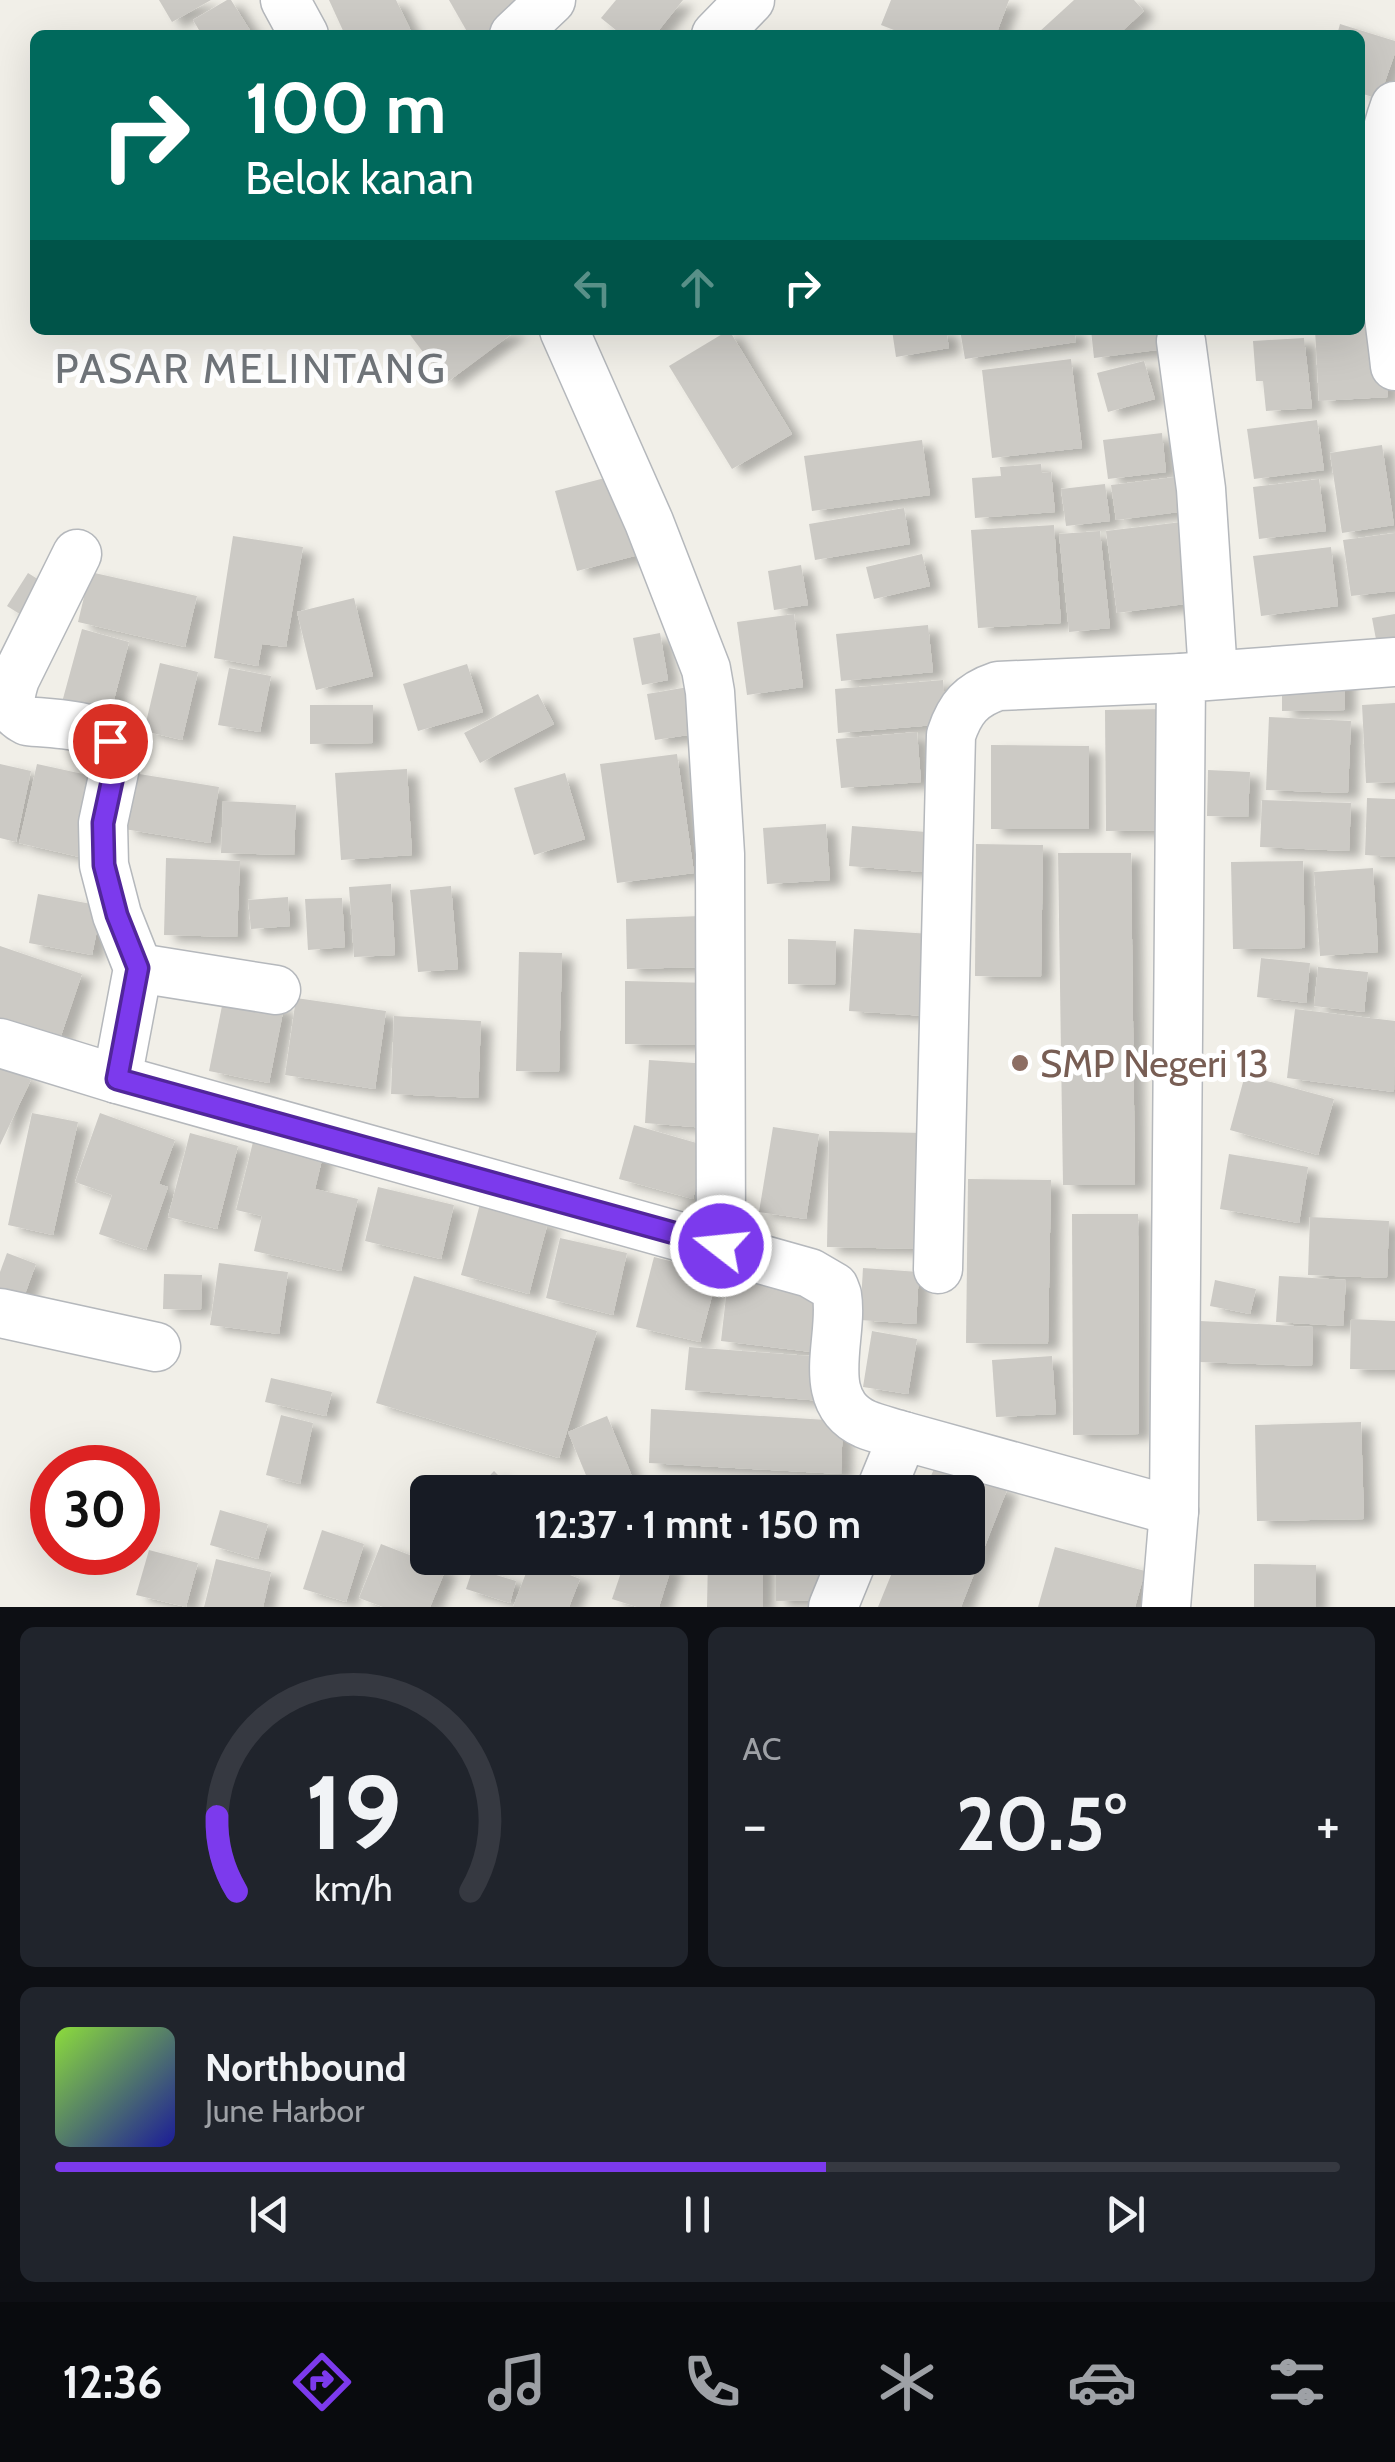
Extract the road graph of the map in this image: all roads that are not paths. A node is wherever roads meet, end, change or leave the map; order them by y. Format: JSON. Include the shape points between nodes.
{"nodes":[{"id":1,"x":286,"y":0,"type":"edge"},
{"id":2,"x":551,"y":0,"type":"edge"},
{"id":3,"x":750,"y":0,"type":"edge"},
{"id":4,"x":301,"y":30,"type":"edge"},
{"id":5,"x":519,"y":30,"type":"edge"},
{"id":6,"x":721,"y":30,"type":"edge"},
{"id":7,"x":1395,"y":106,"type":"edge"},
{"id":8,"x":1180,"y":341,"type":"dead end"},
{"id":9,"x":569,"y":343,"type":"edge"},
{"id":10,"x":1395,"y":366,"type":"edge"},
{"id":11,"x":76,"y":554,"type":"dead end"},
{"id":12,"x":1395,"y":662,"type":"edge"},
{"id":13,"x":1197,"y":676,"type":"junction"},
{"id":14,"x":138,"y":968,"type":"junction"},
{"id":15,"x":276,"y":990,"type":"dead end"},
{"id":16,"x":0,"y":1043,"type":"edge"},
{"id":17,"x":117,"y":1079,"type":"junction"},
{"id":18,"x":721,"y":1246,"type":"junction"},
{"id":19,"x":938,"y":1269,"type":"dead end"},
{"id":20,"x":0,"y":1313,"type":"edge"},
{"id":21,"x":156,"y":1347,"type":"dead end"},
{"id":22,"x":903,"y":1436,"type":"junction"},
{"id":23,"x":887,"y":1475,"type":"edge"},
{"id":24,"x":1174,"y":1511,"type":"junction"},
{"id":25,"x":846,"y":1575,"type":"edge"},
{"id":26,"x":833,"y":1607,"type":"edge"},
{"id":27,"x":1166,"y":1607,"type":"edge"}],
"edges":[{"from":1,"to":4,"type":"street"},
{"from":2,"to":5,"type":"street"},
{"from":3,"to":6,"type":"street"},
{"from":7,"to":10,"type":"street","via":[[1383,139],[1379,207]]},
{"from":8,"to":13,"type":"street","via":[[1201,489]]},
{"from":9,"to":18,"type":"street","via":[[656,540],[710,692],[720,854]]},
{"from":11,"to":14,"type":"street","via":[[10,701],[27,721],[100,732],[116,749],[103,823],[104,865]]},
{"from":12,"to":13,"type":"street"},
{"from":13,"to":19,"type":"street","via":[[998,686],[958,713],[951,734]]},
{"from":13,"to":24,"type":"street"},
{"from":14,"to":15,"type":"street"},
{"from":14,"to":17,"type":"street"},
{"from":16,"to":17,"type":"street"},
{"from":17,"to":18,"type":"street"},
{"from":18,"to":22,"type":"street","via":[[810,1273],[834,1288],[833,1380],[840,1404],[864,1424]]},
{"from":20,"to":21,"type":"street"},
{"from":22,"to":23,"type":"street"},
{"from":22,"to":24,"type":"street"},
{"from":24,"to":27,"type":"street"},
{"from":25,"to":26,"type":"street"}]}
